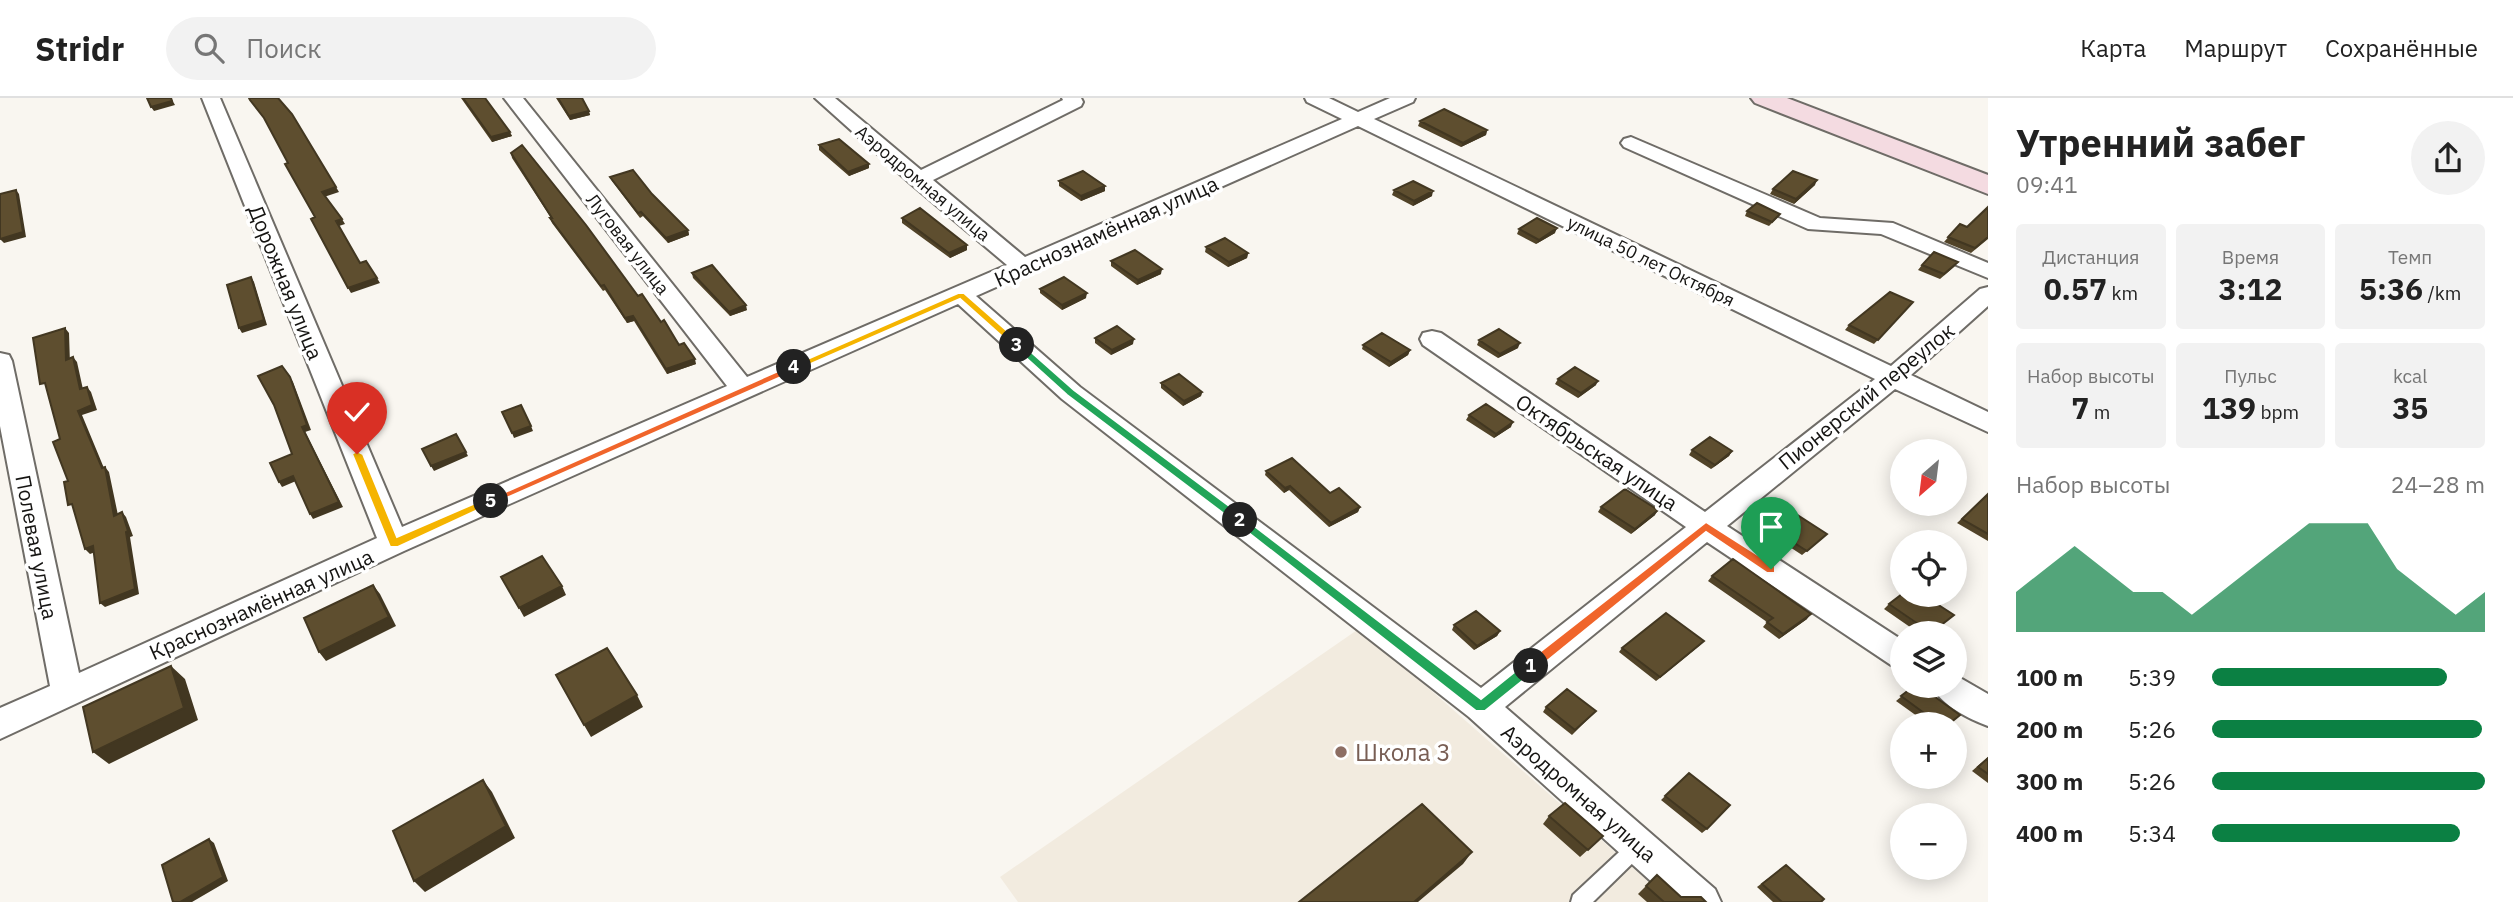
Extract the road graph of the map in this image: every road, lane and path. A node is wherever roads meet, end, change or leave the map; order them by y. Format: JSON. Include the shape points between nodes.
{"nodes":[{"id":1,"x":211,"y":98,"type":"edge"},
{"id":2,"x":513,"y":98,"type":"edge"},
{"id":3,"x":824,"y":98,"type":"edge"},
{"id":4,"x":1071,"y":98,"type":"edge"},
{"id":5,"x":1314,"y":98,"type":"edge"},
{"id":6,"x":1406,"y":98,"type":"edge"},
{"id":7,"x":1764,"y":98,"type":"edge"},
{"id":8,"x":1359,"y":120,"type":"junction"},
{"id":9,"x":1631,"y":143,"type":"dead end"},
{"id":10,"x":918,"y":180,"type":"junction"},
{"id":11,"x":1988,"y":185,"type":"edge"},
{"id":12,"x":1023,"y":267,"type":"junction"},
{"id":13,"x":1988,"y":271,"type":"edge"},
{"id":14,"x":1988,"y":294,"type":"edge"},
{"id":15,"x":961,"y":295,"type":"junction"},
{"id":16,"x":1432,"y":339,"type":"dead end"},
{"id":17,"x":0,"y":360,"type":"edge"},
{"id":18,"x":1892,"y":378,"type":"junction"},
{"id":19,"x":743,"y":389,"type":"junction"},
{"id":20,"x":1988,"y":423,"type":"edge"},
{"id":21,"x":1706,"y":526,"type":"junction"},
{"id":22,"x":394,"y":544,"type":"junction"},
{"id":23,"x":1890,"y":648,"type":"edge"},
{"id":24,"x":66,"y":692,"type":"junction"},
{"id":25,"x":1966,"y":698,"type":"edge"},
{"id":26,"x":1481,"y":707,"type":"junction"},
{"id":27,"x":1988,"y":712,"type":"edge"},
{"id":28,"x":0,"y":724,"type":"edge"},
{"id":29,"x":1638,"y":846,"type":"junction"},
{"id":30,"x":1580,"y":902,"type":"edge"},
{"id":31,"x":1702,"y":902,"type":"edge"}],
"edges":[{"from":1,"to":22,"type":"street","name":"Дорожная улица"},
{"from":2,"to":19,"type":"street","name":"Луговая улица"},
{"from":3,"to":10,"type":"street","name":"Аэродромная улица"},
{"from":4,"to":10,"type":"street","via":[[1074,102]]},
{"from":5,"to":8,"type":"street","name":"улица 50 лет Октября"},
{"from":6,"to":8,"type":"street","name":"Краснознамённая улица"},
{"from":7,"to":11,"type":"street"},
{"from":8,"to":12,"type":"street","name":"Краснознамённая улица"},
{"from":8,"to":18,"type":"street","name":"улица 50 лет Октября"},
{"from":9,"to":13,"type":"street","via":[[1816,224],[1885,228]]},
{"from":10,"to":12,"type":"street","name":"Аэродромная улица"},
{"from":12,"to":15,"type":"street","name":"Краснознамённая улица"},
{"from":14,"to":18,"type":"street","name":"Пионерский переулок"},
{"from":15,"to":19,"type":"street","name":"Краснознамённая улица"},
{"from":15,"to":26,"type":"street","name":"Аэродромная улица","via":[[1071,393]]},
{"from":16,"to":21,"type":"street","name":"Октябрьская улица"},
{"from":17,"to":24,"type":"street","name":"Полевая улица"},
{"from":18,"to":20,"type":"street","name":"улица 50 лет Октября"},
{"from":18,"to":21,"type":"street","name":"Пионерский переулок"},
{"from":19,"to":22,"type":"street","name":"Краснознамённая улица"},
{"from":21,"to":23,"type":"street","name":"Октябрьская улица"},
{"from":21,"to":26,"type":"street","name":"Пионерский переулок"},
{"from":22,"to":24,"type":"street","name":"Краснознамённая улица"},
{"from":24,"to":28,"type":"street","name":"Краснознамённая улица"},
{"from":25,"to":27,"type":"street"},
{"from":26,"to":29,"type":"street","name":"Аэродромная улица"},
{"from":29,"to":30,"type":"lane"},
{"from":29,"to":31,"type":"street","name":"Аэродромная улица"}]}
